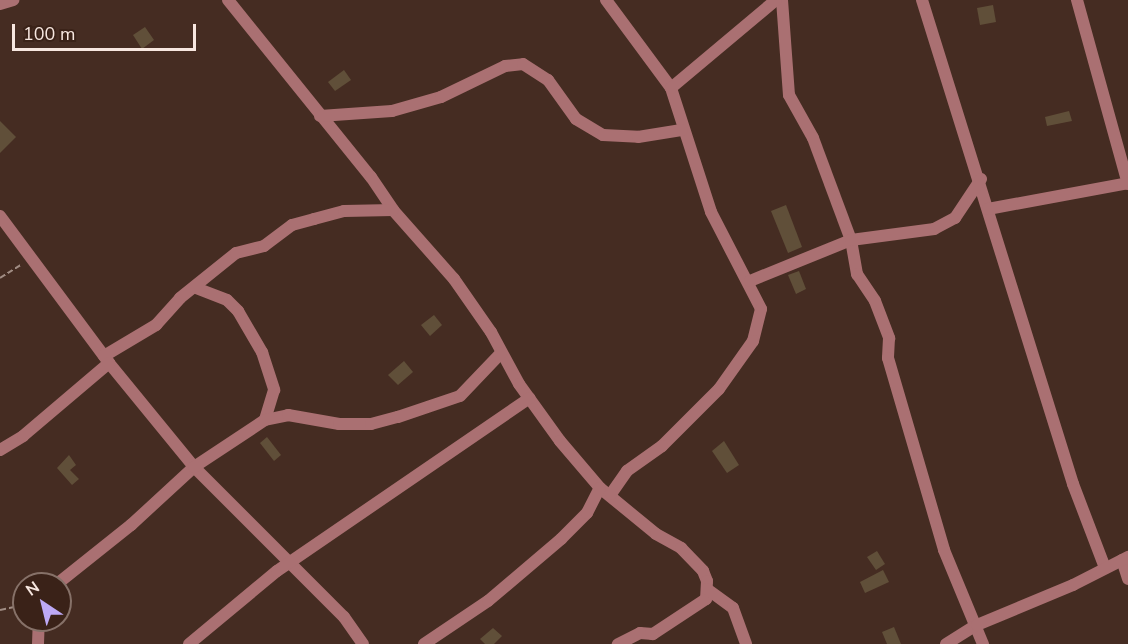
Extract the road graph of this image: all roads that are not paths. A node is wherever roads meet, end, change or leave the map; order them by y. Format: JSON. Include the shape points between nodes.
{"nodes":[{"id":1,"x":13,"y":0,"type":"edge"},
{"id":2,"x":228,"y":0,"type":"edge"},
{"id":3,"x":606,"y":0,"type":"edge"},
{"id":4,"x":776,"y":0,"type":"edge"},
{"id":5,"x":782,"y":0,"type":"edge"},
{"id":6,"x":922,"y":0,"type":"edge"},
{"id":7,"x":1077,"y":0,"type":"edge"},
{"id":8,"x":0,"y":4,"type":"edge"},
{"id":9,"x":670,"y":88,"type":"junction"},
{"id":10,"x":320,"y":116,"type":"junction"},
{"id":11,"x":681,"y":130,"type":"junction"},
{"id":12,"x":981,"y":178,"type":"junction"},
{"id":13,"x":1128,"y":183,"type":"edge"},
{"id":14,"x":988,"y":209,"type":"junction"},
{"id":15,"x":393,"y":210,"type":"junction"},
{"id":16,"x":0,"y":216,"type":"edge"},
{"id":17,"x":851,"y":240,"type":"junction"},
{"id":18,"x":750,"y":281,"type":"junction"},
{"id":19,"x":196,"y":288,"type":"junction"},
{"id":20,"x":501,"y":353,"type":"junction"},
{"id":21,"x":107,"y":360,"type":"junction"},
{"id":22,"x":530,"y":398,"type":"junction"},
{"id":23,"x":265,"y":420,"type":"junction"},
{"id":24,"x":0,"y":450,"type":"edge"},
{"id":25,"x":194,"y":467,"type":"junction"},
{"id":26,"x":605,"y":490,"type":"junction"},
{"id":27,"x":1125,"y":558,"type":"edge"},
{"id":28,"x":288,"y":565,"type":"junction"},
{"id":29,"x":1105,"y":568,"type":"junction"},
{"id":30,"x":72,"y":572,"type":"edge"},
{"id":31,"x":1128,"y":579,"type":"edge"},
{"id":32,"x":707,"y":589,"type":"junction"},
{"id":33,"x":977,"y":625,"type":"junction"},
{"id":34,"x":189,"y":644,"type":"edge"},
{"id":35,"x":363,"y":644,"type":"edge"},
{"id":36,"x":424,"y":644,"type":"edge"},
{"id":37,"x":618,"y":644,"type":"edge"},
{"id":38,"x":746,"y":644,"type":"edge"},
{"id":39,"x":946,"y":644,"type":"edge"},
{"id":40,"x":983,"y":644,"type":"edge"}],
"edges":[{"from":1,"to":8,"type":"street"},
{"from":2,"to":10,"type":"street"},
{"from":3,"to":9,"type":"street"},
{"from":4,"to":9,"type":"street"},
{"from":5,"to":17,"type":"street","via":[[789,95],[813,138]]},
{"from":6,"to":12,"type":"street"},
{"from":7,"to":13,"type":"street"},
{"from":9,"to":11,"type":"street"},
{"from":10,"to":11,"type":"street","via":[[392,111],[441,97],[505,66],[523,64],[548,80],[576,119],[603,135],[638,137]]},
{"from":10,"to":15,"type":"street"},
{"from":11,"to":18,"type":"street","via":[[694,153],[711,212]]},
{"from":12,"to":14,"type":"street"},
{"from":12,"to":17,"type":"street","via":[[955,218],[934,229]]},
{"from":13,"to":14,"type":"street"},
{"from":14,"to":29,"type":"street","via":[[1069,473]]},
{"from":15,"to":19,"type":"street","via":[[344,211],[292,225],[264,246],[236,254]]},
{"from":15,"to":20,"type":"street","via":[[454,279]]},
{"from":16,"to":21,"type":"street"},
{"from":17,"to":18,"type":"street"},
{"from":17,"to":33,"type":"street","via":[[857,274],[875,301],[889,339],[888,358],[944,550]]},
{"from":18,"to":26,"type":"street","via":[[761,309],[753,341],[719,389],[662,446]]},
{"from":19,"to":21,"type":"street","via":[[180,298],[156,325]]},
{"from":19,"to":23,"type":"street","via":[[227,300],[262,352],[274,390]]},
{"from":20,"to":22,"type":"street"},
{"from":20,"to":23,"type":"street","via":[[460,396],[398,417],[350,424],[288,415]]},
{"from":21,"to":24,"type":"street","via":[[23,436]]},
{"from":21,"to":25,"type":"street"},
{"from":22,"to":26,"type":"street","via":[[560,441]]},
{"from":22,"to":28,"type":"street"},
{"from":23,"to":25,"type":"street"},
{"from":25,"to":28,"type":"street"},
{"from":25,"to":30,"type":"street"},
{"from":26,"to":32,"type":"street","via":[[656,534],[694,558],[703,571]]},
{"from":26,"to":36,"type":"street","via":[[561,539],[488,601]]},
{"from":27,"to":29,"type":"street"},
{"from":27,"to":31,"type":"street"},
{"from":28,"to":34,"type":"street"},
{"from":28,"to":35,"type":"street","via":[[344,617]]},
{"from":29,"to":33,"type":"street"},
{"from":32,"to":37,"type":"street","via":[[706,599],[666,627],[653,634],[626,637]]},
{"from":32,"to":38,"type":"street","via":[[734,608]]},
{"from":33,"to":39,"type":"street"},
{"from":33,"to":40,"type":"street"}]}
